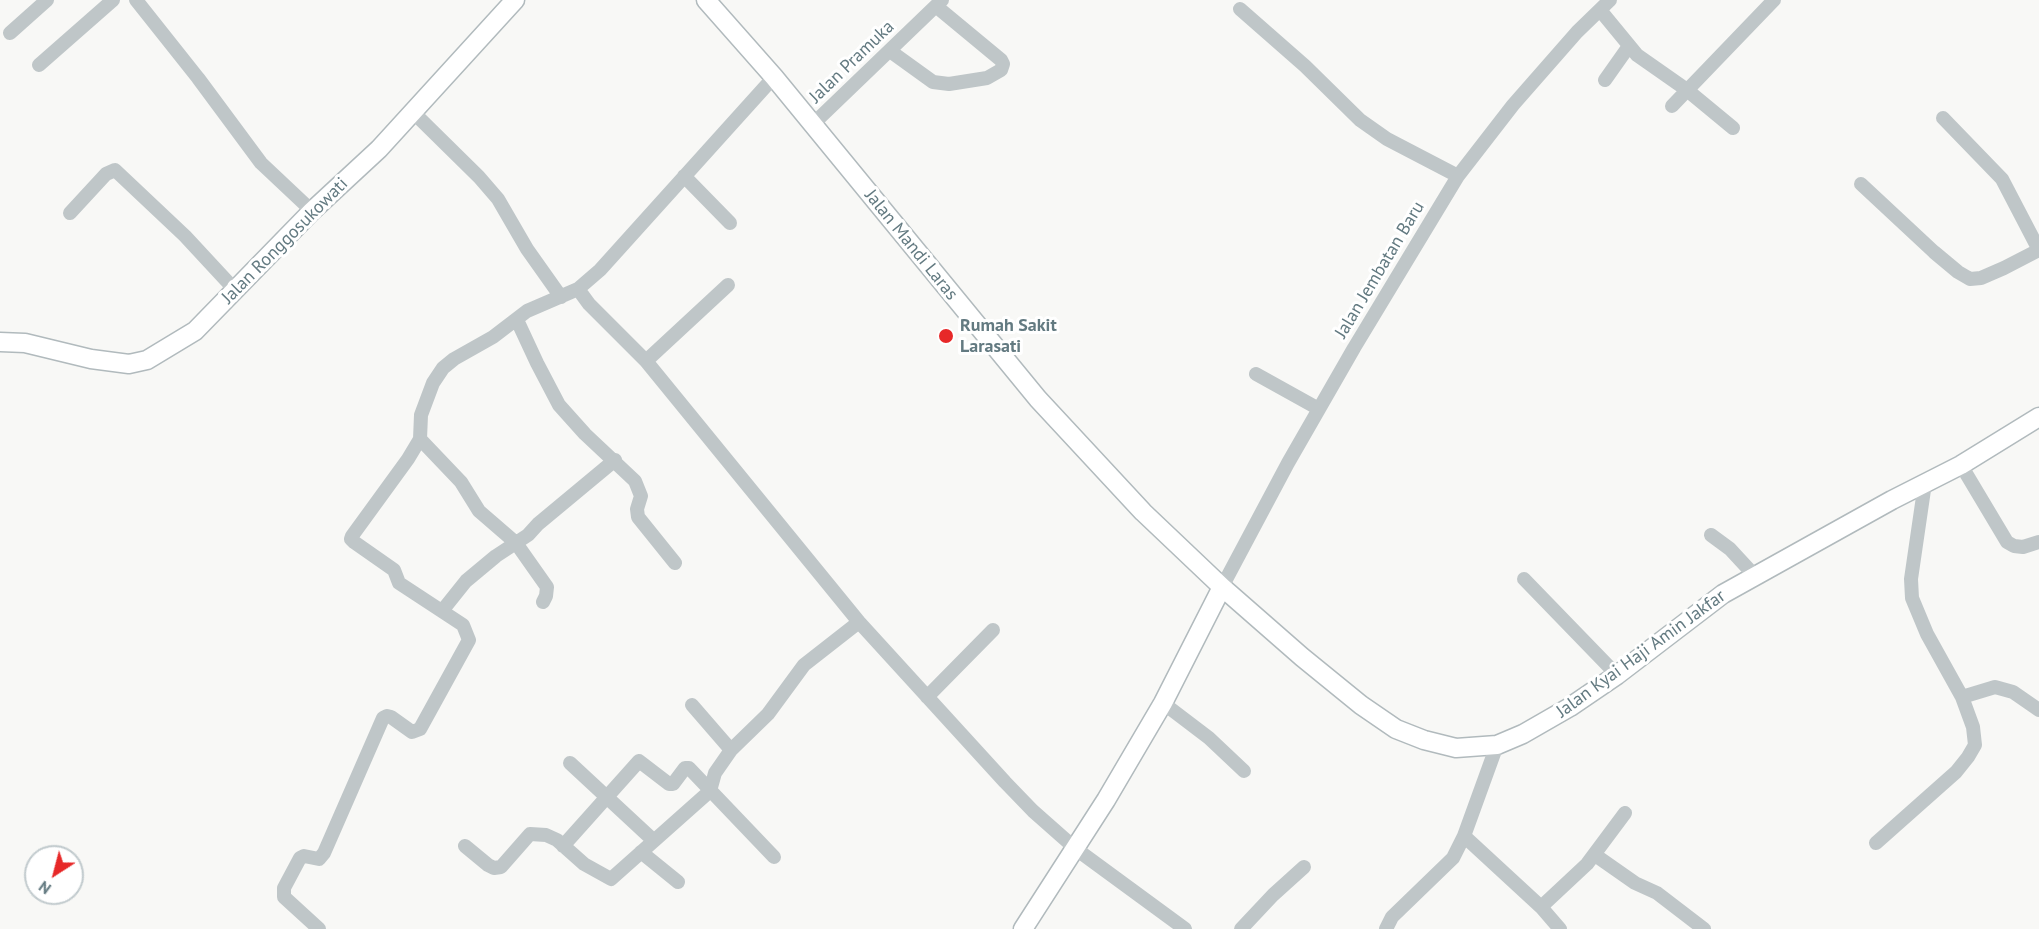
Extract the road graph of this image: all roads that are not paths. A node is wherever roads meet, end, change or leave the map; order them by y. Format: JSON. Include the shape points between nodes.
{"nodes":[{"id":1,"x":47,"y":0,"type":"edge"},
{"id":2,"x":113,"y":0,"type":"edge"},
{"id":3,"x":136,"y":0,"type":"edge"},
{"id":4,"x":515,"y":0,"type":"edge"},
{"id":5,"x":706,"y":0,"type":"edge"},
{"id":6,"x":1773,"y":0,"type":"edge"},
{"id":7,"x":939,"y":3,"type":"edge"},
{"id":8,"x":1605,"y":5,"type":"edge"},
{"id":9,"x":1243,"y":11,"type":"dead end"},
{"id":10,"x":10,"y":33,"type":"dead end"},
{"id":11,"x":1629,"y":46,"type":"junction"},
{"id":12,"x":890,"y":51,"type":"junction"},
{"id":13,"x":39,"y":65,"type":"dead end"},
{"id":14,"x":774,"y":78,"type":"junction"},
{"id":15,"x":1605,"y":80,"type":"dead end"},
{"id":16,"x":1687,"y":90,"type":"junction"},
{"id":17,"x":1672,"y":106,"type":"dead end"},
{"id":18,"x":414,"y":113,"type":"junction"},
{"id":19,"x":1943,"y":118,"type":"dead end"},
{"id":20,"x":812,"y":125,"type":"junction"},
{"id":21,"x":1733,"y":128,"type":"dead end"},
{"id":22,"x":1458,"y":176,"type":"junction"},
{"id":23,"x":684,"y":177,"type":"junction"},
{"id":24,"x":1861,"y":184,"type":"dead end"},
{"id":25,"x":312,"y":211,"type":"junction"},
{"id":26,"x":70,"y":213,"type":"dead end"},
{"id":27,"x":730,"y":223,"type":"dead end"},
{"id":28,"x":2039,"y":250,"type":"edge"},
{"id":29,"x":728,"y":285,"type":"dead end"},
{"id":30,"x":578,"y":289,"type":"junction"},
{"id":31,"x":236,"y":291,"type":"junction"},
{"id":32,"x":561,"y":297,"type":"junction"},
{"id":33,"x":518,"y":320,"type":"junction"},
{"id":34,"x":0,"y":342,"type":"edge"},
{"id":35,"x":646,"y":361,"type":"junction"},
{"id":36,"x":1256,"y":374,"type":"dead end"},
{"id":37,"x":1319,"y":409,"type":"junction"},
{"id":38,"x":2039,"y":417,"type":"edge"},
{"id":39,"x":420,"y":439,"type":"junction"},
{"id":40,"x":615,"y":460,"type":"junction"},
{"id":41,"x":1961,"y":465,"type":"junction"},
{"id":42,"x":1925,"y":483,"type":"junction"},
{"id":43,"x":1711,"y":535,"type":"dead end"},
{"id":44,"x":2039,"y":542,"type":"edge"},
{"id":45,"x":516,"y":543,"type":"junction"},
{"id":46,"x":675,"y":563,"type":"dead end"},
{"id":47,"x":1754,"y":575,"type":"junction"},
{"id":48,"x":1524,"y":579,"type":"dead end"},
{"id":49,"x":1222,"y":587,"type":"junction"},
{"id":50,"x":543,"y":602,"type":"dead end"},
{"id":51,"x":442,"y":611,"type":"junction"},
{"id":52,"x":858,"y":622,"type":"junction"},
{"id":53,"x":993,"y":630,"type":"dead end"},
{"id":54,"x":1617,"y":675,"type":"junction"},
{"id":55,"x":927,"y":697,"type":"junction"},
{"id":56,"x":1962,"y":697,"type":"junction"},
{"id":57,"x":1163,"y":703,"type":"junction"},
{"id":58,"x":692,"y":705,"type":"dead end"},
{"id":59,"x":2039,"y":710,"type":"edge"},
{"id":60,"x":1497,"y":745,"type":"junction"},
{"id":61,"x":731,"y":750,"type":"junction"},
{"id":62,"x":570,"y":763,"type":"dead end"},
{"id":63,"x":1244,"y":771,"type":"dead end"},
{"id":64,"x":710,"y":791,"type":"junction"},
{"id":65,"x":608,"y":796,"type":"junction"},
{"id":66,"x":1625,"y":813,"type":"dead end"},
{"id":67,"x":1464,"y":836,"type":"junction"},
{"id":68,"x":653,"y":840,"type":"junction"},
{"id":69,"x":1876,"y":843,"type":"dead end"},
{"id":70,"x":465,"y":846,"type":"dead end"},
{"id":71,"x":563,"y":846,"type":"junction"},
{"id":72,"x":1076,"y":849,"type":"junction"},
{"id":73,"x":641,"y":852,"type":"junction"},
{"id":74,"x":1595,"y":855,"type":"junction"},
{"id":75,"x":774,"y":857,"type":"dead end"},
{"id":76,"x":1304,"y":867,"type":"dead end"},
{"id":77,"x":678,"y":882,"type":"dead end"},
{"id":78,"x":1541,"y":907,"type":"junction"},
{"id":79,"x":319,"y":929,"type":"edge"},
{"id":80,"x":1023,"y":929,"type":"edge"},
{"id":81,"x":1185,"y":929,"type":"edge"},
{"id":82,"x":1241,"y":929,"type":"edge"},
{"id":83,"x":1386,"y":929,"type":"edge"},
{"id":84,"x":1560,"y":929,"type":"edge"},
{"id":85,"x":1704,"y":929,"type":"edge"}],
"edges":[{"from":1,"to":10,"type":"street"},
{"from":2,"to":13,"type":"street"},
{"from":3,"to":25,"type":"street","via":[[261,163]]},
{"from":4,"to":18,"type":"main road","name":"Jalan Ronggosukowati"},
{"from":5,"to":14,"type":"main road","name":"Jalan Mandi Laras"},
{"from":6,"to":16,"type":"street"},
{"from":7,"to":12,"type":"street","name":"Jalan Pramuka"},
{"from":7,"to":12,"type":"street","via":[[1001,60],[1001,70],[987,78],[949,84],[933,82]]},
{"from":8,"to":11,"type":"street"},
{"from":8,"to":22,"type":"street","name":"Jalan Jembatan Baru","via":[[1513,105]]},
{"from":9,"to":22,"type":"street","via":[[1360,120],[1387,139]]},
{"from":11,"to":15,"type":"street"},
{"from":11,"to":16,"type":"street"},
{"from":12,"to":20,"type":"street","name":"Jalan Pramuka"},
{"from":14,"to":20,"type":"main road","name":"Jalan Mandi Laras"},
{"from":14,"to":23,"type":"street"},
{"from":16,"to":17,"type":"street"},
{"from":16,"to":21,"type":"street"},
{"from":18,"to":25,"type":"main road","name":"Jalan Ronggosukowati"},
{"from":18,"to":32,"type":"street","via":[[498,199]]},
{"from":19,"to":28,"type":"street","via":[[2002,179]]},
{"from":20,"to":49,"type":"main road","name":"Jalan Mandi Laras","via":[[1061,425],[1143,512]]},
{"from":22,"to":37,"type":"street","name":"Jalan Jembatan Baru"},
{"from":23,"to":27,"type":"street"},
{"from":23,"to":30,"type":"street"},
{"from":24,"to":28,"type":"street","via":[[1934,252],[1970,279],[1981,278]]},
{"from":25,"to":31,"type":"main road","name":"Jalan Ronggosukowati"},
{"from":26,"to":31,"type":"street","via":[[106,174],[115,171],[185,236]]},
{"from":29,"to":35,"type":"street"},
{"from":30,"to":32,"type":"street"},
{"from":30,"to":35,"type":"street"},
{"from":31,"to":34,"type":"main road","name":"Jalan Ronggosukowati","via":[[195,331],[147,360],[129,364],[24,343]]},
{"from":32,"to":33,"type":"street","via":[[527,311]]},
{"from":33,"to":39,"type":"street","via":[[443,368],[421,415]]},
{"from":33,"to":40,"type":"street","via":[[559,405]]},
{"from":35,"to":52,"type":"street"},
{"from":36,"to":37,"type":"street"},
{"from":37,"to":49,"type":"street","name":"Jalan Jembatan Baru"},
{"from":38,"to":41,"type":"main road","name":"Jalan Kyai Haji Amin Jakfar"},
{"from":39,"to":45,"type":"street","via":[[461,482],[479,511]]},
{"from":39,"to":51,"type":"street","via":[[351,539],[394,570],[399,583]]},
{"from":40,"to":45,"type":"street"},
{"from":40,"to":46,"type":"street","via":[[639,489],[638,517]]},
{"from":41,"to":42,"type":"main road","name":"Jalan Kyai Haji Amin Jakfar"},
{"from":41,"to":44,"type":"street","via":[[2007,542],[2023,547]]},
{"from":42,"to":47,"type":"main road","name":"Jalan Kyai Haji Amin Jakfar"},
{"from":42,"to":56,"type":"street","via":[[1911,579],[1912,598],[1922,625]]},
{"from":43,"to":47,"type":"street"},
{"from":45,"to":50,"type":"street","via":[[547,587]]},
{"from":45,"to":51,"type":"street","via":[[466,581]]},
{"from":47,"to":54,"type":"main road","name":"Jalan Kyai Haji Amin Jakfar"},
{"from":48,"to":54,"type":"street"},
{"from":49,"to":57,"type":"main road"},
{"from":49,"to":60,"type":"main road","name":"Jalan Kyai Haji Amin Jakfar","via":[[1361,705],[1396,729],[1456,748]]},
{"from":51,"to":79,"type":"street","via":[[464,625],[469,640],[420,729],[412,732],[391,717],[383,718],[324,853],[319,859],[300,858],[284,888],[284,897]]},
{"from":52,"to":55,"type":"street"},
{"from":52,"to":61,"type":"street","via":[[804,666],[768,714]]},
{"from":53,"to":55,"type":"street"},
{"from":54,"to":60,"type":"main road","name":"Jalan Kyai Haji Amin Jakfar","via":[[1570,707]]},
{"from":55,"to":72,"type":"street","via":[[1033,811]]},
{"from":56,"to":59,"type":"street","via":[[1995,687],[2013,692]]},
{"from":56,"to":69,"type":"street","via":[[1975,745],[1968,758]]},
{"from":57,"to":63,"type":"street"},
{"from":57,"to":72,"type":"main road"},
{"from":58,"to":61,"type":"street"},
{"from":60,"to":67,"type":"street"},
{"from":61,"to":64,"type":"street","via":[[715,773]]},
{"from":62,"to":65,"type":"street"},
{"from":64,"to":65,"type":"street","via":[[689,768],[669,784],[639,761]]},
{"from":64,"to":68,"type":"street"},
{"from":64,"to":75,"type":"street"},
{"from":65,"to":68,"type":"street"},
{"from":65,"to":71,"type":"street"},
{"from":66,"to":74,"type":"street"},
{"from":67,"to":78,"type":"street"},
{"from":67,"to":83,"type":"street","via":[[1453,858],[1392,917]]},
{"from":68,"to":73,"type":"street"},
{"from":70,"to":71,"type":"street","via":[[494,868],[501,867],[531,834],[546,834]]},
{"from":71,"to":73,"type":"street","via":[[610,879]]},
{"from":72,"to":80,"type":"main road"},
{"from":72,"to":81,"type":"street"},
{"from":73,"to":77,"type":"street"},
{"from":74,"to":78,"type":"street"},
{"from":74,"to":85,"type":"street","via":[[1657,893]]},
{"from":76,"to":82,"type":"street"},
{"from":78,"to":84,"type":"street"}]}
